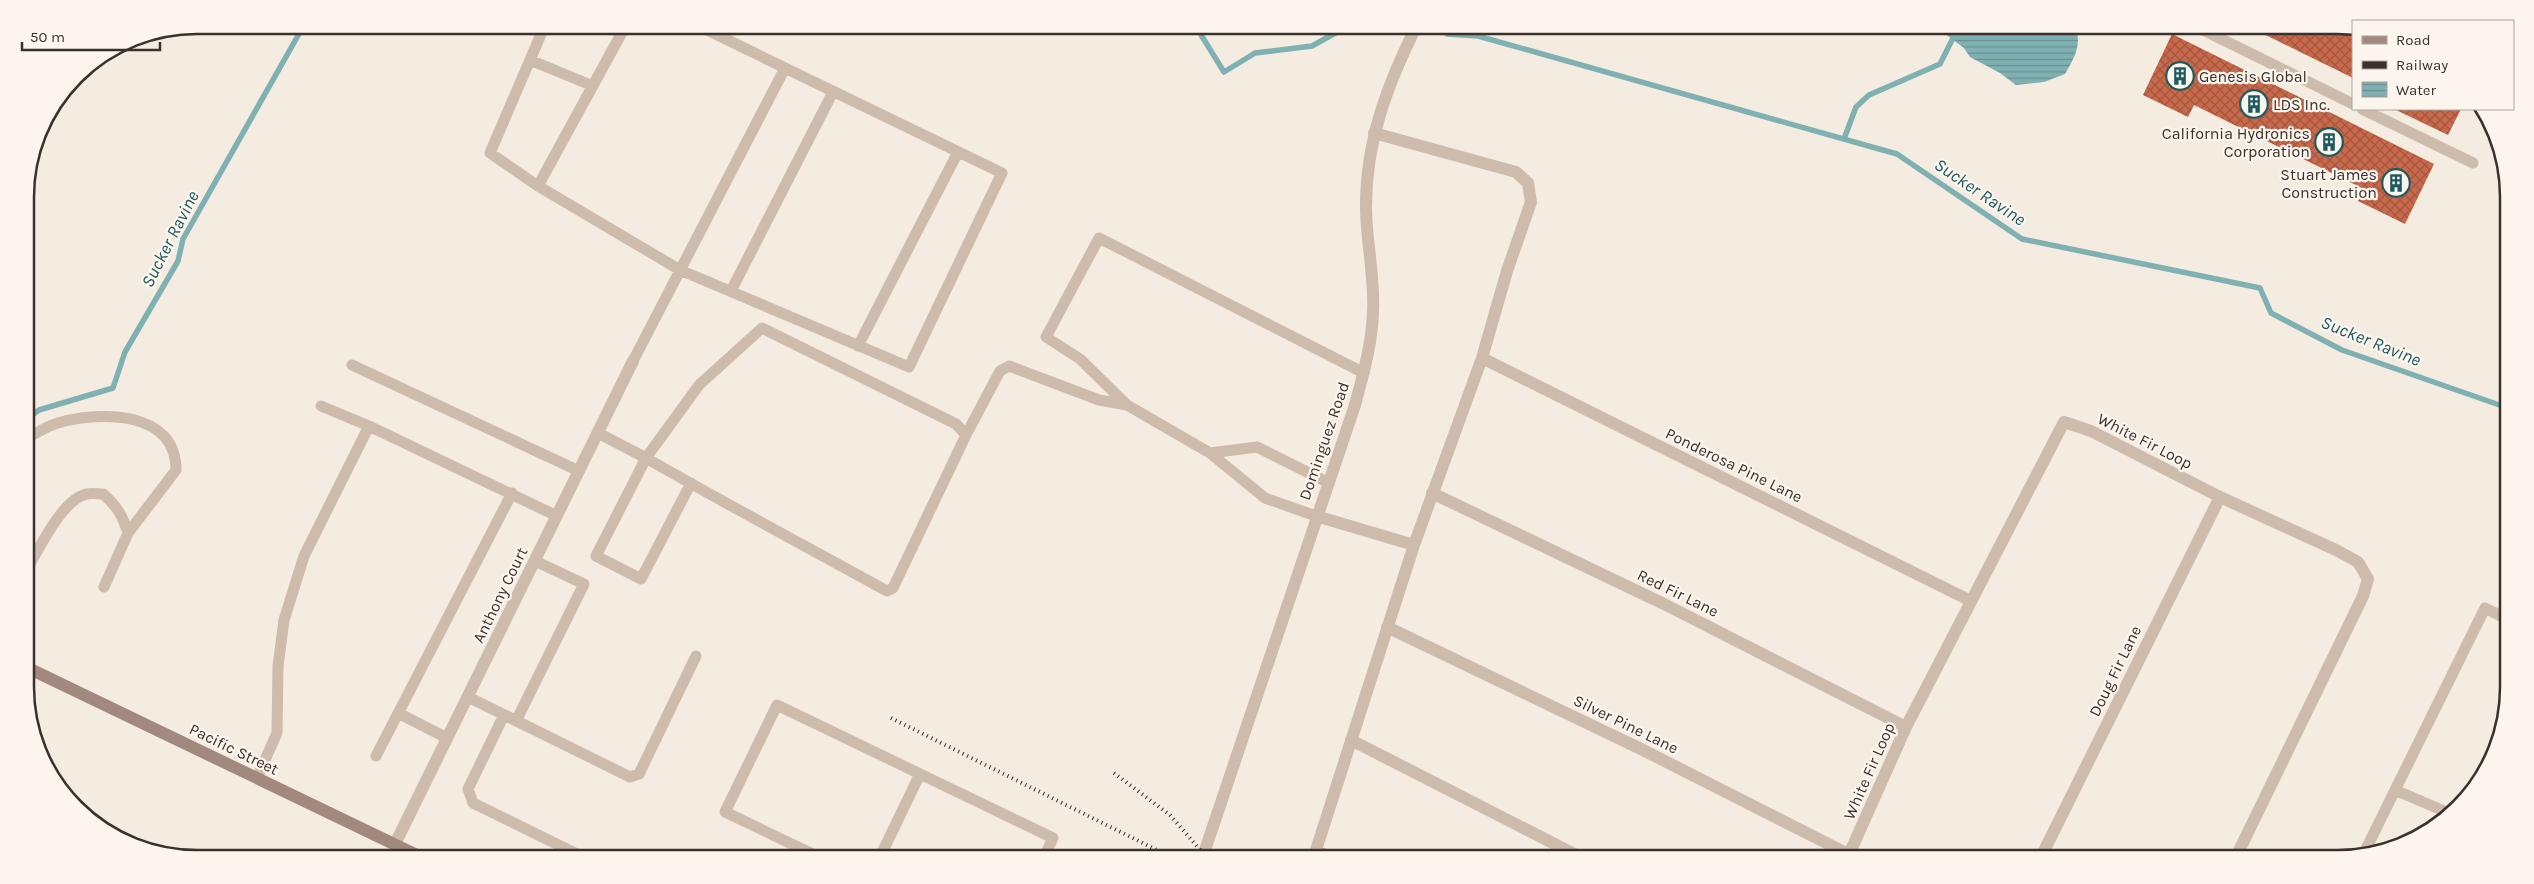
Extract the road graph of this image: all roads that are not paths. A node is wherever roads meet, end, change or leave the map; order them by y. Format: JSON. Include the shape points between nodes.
{"nodes":[{"id":1,"x":541,"y":34,"type":"edge"},
{"id":2,"x":621,"y":34,"type":"edge"},
{"id":3,"x":715,"y":34,"type":"edge"},
{"id":4,"x":1412,"y":34,"type":"edge"},
{"id":5,"x":2211,"y":34,"type":"edge"},
{"id":6,"x":530,"y":60,"type":"junction"},
{"id":7,"x":785,"y":68,"type":"junction"},
{"id":8,"x":592,"y":86,"type":"junction"},
{"id":9,"x":833,"y":92,"type":"junction"},
{"id":10,"x":2352,"y":104,"type":"edge"},
{"id":11,"x":2364,"y":110,"type":"edge"},
{"id":12,"x":1374,"y":133,"type":"junction"},
{"id":13,"x":958,"y":152,"type":"junction"},
{"id":14,"x":2473,"y":163,"type":"dead end"},
{"id":15,"x":538,"y":186,"type":"junction"},
{"id":16,"x":680,"y":270,"type":"junction"},
{"id":17,"x":732,"y":291,"type":"junction"},
{"id":18,"x":858,"y":346,"type":"junction"},
{"id":19,"x":1482,"y":358,"type":"junction"},
{"id":20,"x":633,"y":361,"type":"joint"},
{"id":21,"x":352,"y":365,"type":"dead end"},
{"id":22,"x":1364,"y":373,"type":"junction"},
{"id":23,"x":321,"y":406,"type":"dead end"},
{"id":24,"x":1127,"y":406,"type":"junction"},
{"id":25,"x":369,"y":426,"type":"junction"},
{"id":26,"x":598,"y":433,"type":"junction"},
{"id":27,"x":34,"y":435,"type":"edge"},
{"id":28,"x":966,"y":435,"type":"junction"},
{"id":29,"x":1210,"y":453,"type":"junction"},
{"id":30,"x":646,"y":458,"type":"junction"},
{"id":31,"x":579,"y":471,"type":"junction"},
{"id":32,"x":690,"y":483,"type":"junction"},
{"id":33,"x":1329,"y":483,"type":"junction"},
{"id":34,"x":512,"y":493,"type":"junction"},
{"id":35,"x":1432,"y":493,"type":"junction"},
{"id":36,"x":2220,"y":497,"type":"junction"},
{"id":37,"x":557,"y":516,"type":"junction"},
{"id":38,"x":1316,"y":516,"type":"junction"},
{"id":39,"x":128,"y":533,"type":"junction"},
{"id":40,"x":1414,"y":545,"type":"junction"},
{"id":41,"x":34,"y":558,"type":"edge"},
{"id":42,"x":535,"y":560,"type":"junction"},
{"id":43,"x":104,"y":587,"type":"dead end"},
{"id":44,"x":1971,"y":601,"type":"junction"},
{"id":45,"x":2500,"y":616,"type":"edge"},
{"id":46,"x":1387,"y":627,"type":"junction"},
{"id":47,"x":696,"y":656,"type":"dead end"},
{"id":48,"x":34,"y":671,"type":"edge"},
{"id":49,"x":468,"y":697,"type":"junction"},
{"id":50,"x":398,"y":713,"type":"junction"},
{"id":51,"x":504,"y":715,"type":"junction"},
{"id":52,"x":516,"y":721,"type":"junction"},
{"id":53,"x":1906,"y":728,"type":"junction"},
{"id":54,"x":447,"y":738,"type":"junction"},
{"id":55,"x":1351,"y":740,"type":"junction"},
{"id":56,"x":376,"y":756,"type":"dead end"},
{"id":57,"x":920,"y":774,"type":"junction"},
{"id":58,"x":257,"y":778,"type":"junction"},
{"id":59,"x":2396,"y":790,"type":"junction"},
{"id":60,"x":2443,"y":810,"type":"edge"},
{"id":61,"x":395,"y":844,"type":"junction"},
{"id":62,"x":2367,"y":847,"type":"edge"},
{"id":63,"x":407,"y":850,"type":"edge"},
{"id":64,"x":569,"y":850,"type":"edge"},
{"id":65,"x":804,"y":850,"type":"edge"},
{"id":66,"x":883,"y":850,"type":"edge"},
{"id":67,"x":1047,"y":850,"type":"edge"},
{"id":68,"x":1205,"y":850,"type":"edge"},
{"id":69,"x":1316,"y":850,"type":"edge"},
{"id":70,"x":1566,"y":850,"type":"edge"},
{"id":71,"x":1837,"y":850,"type":"edge"},
{"id":72,"x":1854,"y":850,"type":"edge"},
{"id":73,"x":2044,"y":850,"type":"edge"},
{"id":74,"x":2239,"y":850,"type":"edge"}],
"edges":[{"from":1,"to":6,"type":"lane"},
{"from":2,"to":8,"type":"lane"},
{"from":3,"to":7,"type":"lane"},
{"from":4,"to":12,"type":"street","name":"Dominguez Road","via":[[1395,69]]},
{"from":5,"to":10,"type":"lane"},
{"from":6,"to":8,"type":"lane"},
{"from":6,"to":15,"type":"lane","via":[[490,153]]},
{"from":7,"to":9,"type":"lane"},
{"from":7,"to":16,"type":"lane"},
{"from":8,"to":15,"type":"lane"},
{"from":9,"to":13,"type":"lane"},
{"from":9,"to":17,"type":"lane"},
{"from":11,"to":14,"type":"lane"},
{"from":12,"to":19,"type":"street","via":[[1516,172],[1528,183],[1531,202]]},
{"from":12,"to":22,"type":"street","name":"Dominguez Road","via":[[1366,206],[1373,313]]},
{"from":13,"to":18,"type":"lane"},
{"from":13,"to":18,"type":"lane","via":[[1002,173],[908,367]]},
{"from":15,"to":16,"type":"lane"},
{"from":16,"to":17,"type":"lane"},
{"from":16,"to":20,"type":"lane"},
{"from":17,"to":18,"type":"lane"},
{"from":19,"to":35,"type":"street"},
{"from":19,"to":44,"type":"street","name":"Ponderosa Pine Lane"},
{"from":20,"to":26,"type":"street","name":"Anthony Court"},
{"from":21,"to":31,"type":"lane"},
{"from":22,"to":24,"type":"lane","via":[[1099,238],[1046,337],[1087,365]]},
{"from":22,"to":33,"type":"street","name":"Dominguez Road"},
{"from":23,"to":25,"type":"lane"},
{"from":24,"to":28,"type":"lane","via":[[1099,400],[1009,366],[1000,371]]},
{"from":24,"to":29,"type":"lane"},
{"from":25,"to":34,"type":"lane"},
{"from":25,"to":58,"type":"lane","via":[[304,556],[284,620],[278,666],[277,733]]},
{"from":26,"to":30,"type":"lane"},
{"from":26,"to":31,"type":"street","name":"Anthony Court"},
{"from":27,"to":39,"type":"lane","via":[[56,424],[101,416],[133,420],[158,430],[170,441],[176,470]]},
{"from":28,"to":30,"type":"lane","via":[[956,424],[762,328],[699,385]]},
{"from":28,"to":32,"type":"lane","via":[[893,588],[888,591]]},
{"from":29,"to":33,"type":"lane","via":[[1257,447]]},
{"from":29,"to":38,"type":"lane","via":[[1265,498]]},
{"from":30,"to":32,"type":"lane"},
{"from":30,"to":32,"type":"lane","via":[[596,556],[641,579]]},
{"from":31,"to":37,"type":"street","name":"Anthony Court"},
{"from":33,"to":38,"type":"street","name":"Dominguez Road"},
{"from":34,"to":37,"type":"lane"},
{"from":34,"to":50,"type":"lane"},
{"from":35,"to":40,"type":"street"},
{"from":35,"to":53,"type":"street","name":"Red Fir Lane","via":[[1664,604]]},
{"from":36,"to":44,"type":"street","name":"White Fir Loop","via":[[2091,431],[2064,422]]},
{"from":36,"to":73,"type":"street","name":"Doug Fir Lane"},
{"from":36,"to":74,"type":"street","name":"White Fir Loop","via":[[2358,562],[2368,579],[2363,596]]},
{"from":37,"to":42,"type":"street","name":"Anthony Court"},
{"from":38,"to":40,"type":"street"},
{"from":38,"to":68,"type":"street","name":"Dominguez Road"},
{"from":39,"to":41,"type":"lane","via":[[115,504],[103,494],[86,494],[74,501],[56,520]]},
{"from":39,"to":43,"type":"lane"},
{"from":40,"to":46,"type":"street"},
{"from":42,"to":49,"type":"street","name":"Anthony Court"},
{"from":42,"to":52,"type":"lane","via":[[584,584]]},
{"from":44,"to":53,"type":"street","name":"White Fir Loop"},
{"from":45,"to":59,"type":"lane","via":[[2485,608]]},
{"from":46,"to":55,"type":"street"},
{"from":46,"to":71,"type":"street","name":"Silver Pine Lane","via":[[1641,749]]},
{"from":47,"to":52,"type":"lane","via":[[639,774],[630,776]]},
{"from":48,"to":58,"type":"main road","name":"Pacific Street"},
{"from":49,"to":51,"type":"lane"},
{"from":49,"to":54,"type":"street","name":"Anthony Court"},
{"from":50,"to":54,"type":"lane"},
{"from":50,"to":56,"type":"lane"},
{"from":51,"to":52,"type":"lane"},
{"from":51,"to":64,"type":"lane","via":[[468,788],[473,803]]},
{"from":53,"to":72,"type":"street","name":"White Fir Loop"},
{"from":54,"to":61,"type":"street","name":"Anthony Court"},
{"from":55,"to":69,"type":"street"},
{"from":55,"to":70,"type":"street"},
{"from":57,"to":65,"type":"lane","via":[[776,705],[725,812]]},
{"from":57,"to":66,"type":"lane"},
{"from":57,"to":67,"type":"lane","via":[[1053,838]]},
{"from":58,"to":61,"type":"main road","name":"Pacific Street"},
{"from":59,"to":60,"type":"lane"},
{"from":59,"to":62,"type":"lane"},
{"from":61,"to":63,"type":"main road","name":"Pacific Street"}]}
